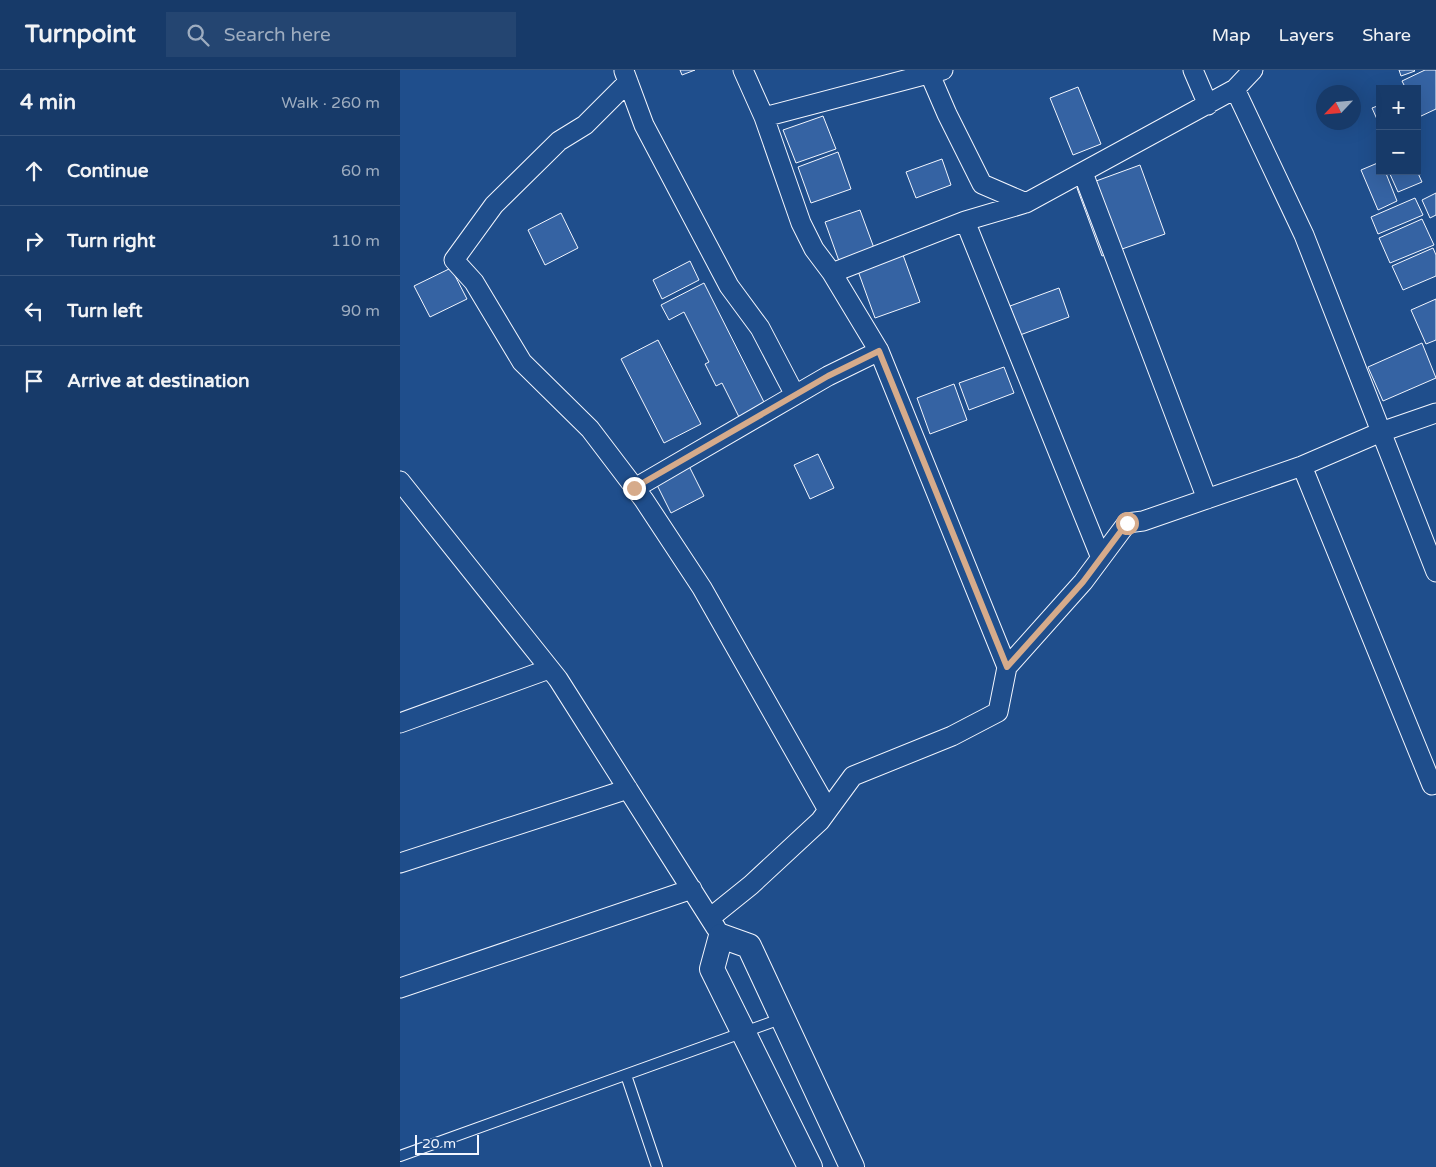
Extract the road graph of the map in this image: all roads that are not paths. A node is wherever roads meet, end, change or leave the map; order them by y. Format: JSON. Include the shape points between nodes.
{"nodes":[{"id":1,"x":742,"y":70,"type":"edge"},
{"id":2,"x":1193,"y":70,"type":"edge"},
{"id":3,"x":1252,"y":70,"type":"edge"},
{"id":4,"x":934,"y":71,"type":"edge"},
{"id":5,"x":626,"y":76,"type":"edge"},
{"id":6,"x":1235,"y":89,"type":"junction"},
{"id":7,"x":1208,"y":104,"type":"junction"},
{"id":8,"x":764,"y":117,"type":"junction"},
{"id":9,"x":1083,"y":173,"type":"junction"},
{"id":10,"x":1026,"y":203,"type":"junction"},
{"id":11,"x":966,"y":221,"type":"junction"},
{"id":12,"x":832,"y":273,"type":"junction"},
{"id":13,"x":879,"y":351,"type":"junction"},
{"id":14,"x":795,"y":395,"type":"junction"},
{"id":15,"x":1436,"y":413,"type":"edge"},
{"id":16,"x":1381,"y":432,"type":"junction"},
{"id":17,"x":1302,"y":466,"type":"junction"},
{"id":18,"x":400,"y":480,"type":"edge"},
{"id":19,"x":634,"y":488,"type":"junction"},
{"id":20,"x":1207,"y":499,"type":"junction"},
{"id":21,"x":1101,"y":558,"type":"junction"},
{"id":22,"x":1436,"y":572,"type":"edge"},
{"id":23,"x":1007,"y":667,"type":"junction"},
{"id":24,"x":550,"y":668,"type":"junction"},
{"id":25,"x":400,"y":723,"type":"edge"},
{"id":26,"x":1432,"y":785,"type":"dead end"},
{"id":27,"x":628,"y":789,"type":"junction"},
{"id":28,"x":828,"y":810,"type":"junction"},
{"id":29,"x":400,"y":863,"type":"edge"},
{"id":30,"x":692,"y":889,"type":"junction"},
{"id":31,"x":716,"y":927,"type":"junction"},
{"id":32,"x":400,"y":988,"type":"edge"},
{"id":33,"x":782,"y":1018,"type":"junction"},
{"id":34,"x":745,"y":1032,"type":"junction"},
{"id":35,"x":626,"y":1075,"type":"junction"},
{"id":36,"x":400,"y":1156,"type":"edge"},
{"id":37,"x":657,"y":1167,"type":"edge"},
{"id":38,"x":810,"y":1167,"type":"edge"},
{"id":39,"x":852,"y":1167,"type":"edge"}],
"edges":[{"from":1,"to":8,"type":"street"},
{"from":2,"to":7,"type":"street"},
{"from":3,"to":6,"type":"street"},
{"from":4,"to":8,"type":"street"},
{"from":4,"to":10,"type":"street","via":[[946,114],[982,184]]},
{"from":5,"to":14,"type":"street","via":[[644,125],[729,286],[760,328]]},
{"from":5,"to":19,"type":"street","via":[[585,126],[558,141],[494,204],[454,260],[474,282],[522,362],[590,429]]},
{"from":6,"to":7,"type":"street"},
{"from":6,"to":16,"type":"street","via":[[1304,235]]},
{"from":7,"to":9,"type":"street"},
{"from":8,"to":12,"type":"street","via":[[801,223],[814,249]]},
{"from":9,"to":10,"type":"street"},
{"from":9,"to":20,"type":"street"},
{"from":10,"to":11,"type":"street"},
{"from":11,"to":12,"type":"street"},
{"from":11,"to":21,"type":"street"},
{"from":12,"to":13,"type":"street"},
{"from":13,"to":14,"type":"street"},
{"from":13,"to":23,"type":"street"},
{"from":14,"to":19,"type":"street"},
{"from":15,"to":16,"type":"street"},
{"from":16,"to":17,"type":"street"},
{"from":16,"to":22,"type":"street"},
{"from":17,"to":20,"type":"street"},
{"from":17,"to":26,"type":"street"},
{"from":18,"to":24,"type":"street"},
{"from":19,"to":28,"type":"street","via":[[702,588]]},
{"from":20,"to":21,"type":"street","via":[[1143,521],[1127,523]]},
{"from":21,"to":23,"type":"street","via":[[1040,633]]},
{"from":23,"to":28,"type":"street","via":[[998,712],[952,736],[853,776]]},
{"from":24,"to":25,"type":"street"},
{"from":24,"to":27,"type":"street"},
{"from":27,"to":29,"type":"street"},
{"from":27,"to":30,"type":"street"},
{"from":28,"to":31,"type":"street","via":[[751,884]]},
{"from":30,"to":31,"type":"street"},
{"from":30,"to":32,"type":"street"},
{"from":31,"to":33,"type":"street","via":[[750,946]]},
{"from":31,"to":34,"type":"street","via":[[712,969]]},
{"from":33,"to":34,"type":"lane"},
{"from":33,"to":39,"type":"street"},
{"from":34,"to":35,"type":"lane"},
{"from":34,"to":38,"type":"street"},
{"from":35,"to":36,"type":"lane"},
{"from":35,"to":37,"type":"lane"}]}
